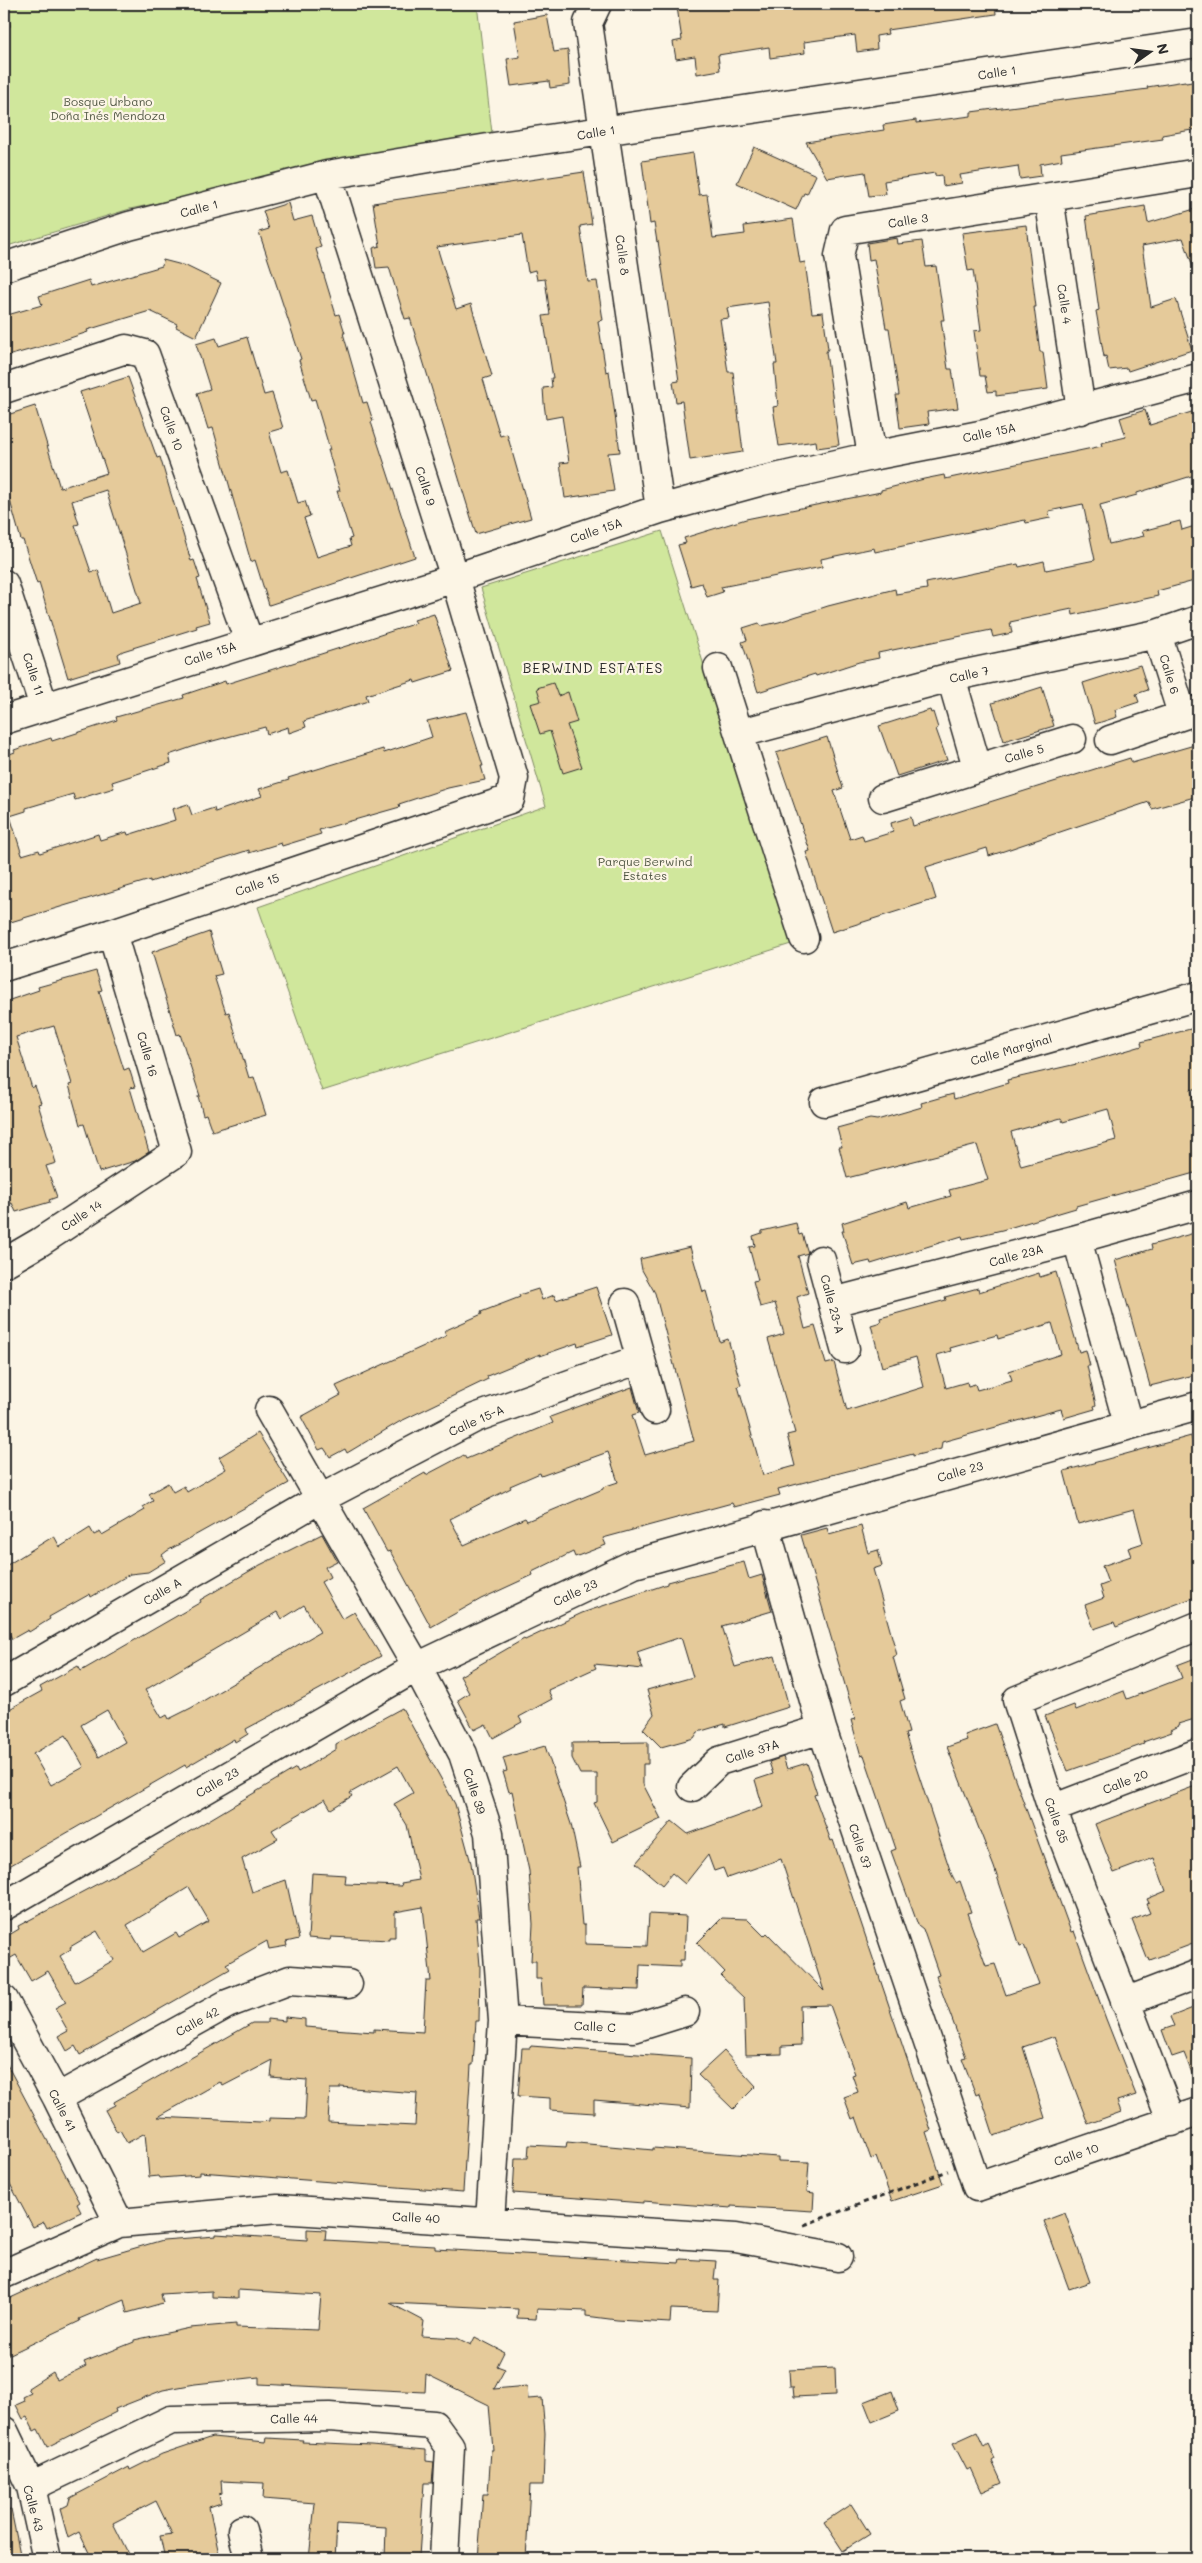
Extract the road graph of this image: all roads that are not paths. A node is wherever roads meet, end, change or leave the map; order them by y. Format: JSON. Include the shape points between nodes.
{"nodes":[{"id":1,"x":597,"y":4,"type":"edge"},
{"id":2,"x":1198,"y":43,"type":"edge"},
{"id":3,"x":605,"y":130,"type":"junction"},
{"id":4,"x":327,"y":174,"type":"junction"},
{"id":5,"x":1198,"y":174,"type":"edge"},
{"id":6,"x":1049,"y":197,"type":"junction"},
{"id":7,"x":4,"y":267,"type":"edge"},
{"id":8,"x":1198,"y":378,"type":"edge"},
{"id":9,"x":4,"y":389,"type":"edge"},
{"id":10,"x":1081,"y":410,"type":"junction"},
{"id":11,"x":872,"y":456,"type":"junction"},
{"id":12,"x":660,"y":509,"type":"junction"},
{"id":13,"x":455,"y":578,"type":"junction"},
{"id":14,"x":4,"y":584,"type":"edge"},
{"id":15,"x":1198,"y":620,"type":"edge"},
{"id":16,"x":1157,"y":634,"type":"junction"},
{"id":17,"x":249,"y":641,"type":"junction"},
{"id":18,"x":718,"y":668,"type":"dead end"},
{"id":19,"x":951,"y":677,"type":"junction"},
{"id":20,"x":44,"y":707,"type":"junction"},
{"id":21,"x":1190,"y":712,"type":"edge"},
{"id":22,"x":4,"y":720,"type":"edge"},
{"id":23,"x":741,"y":733,"type":"junction"},
{"id":24,"x":1072,"y":739,"type":"dead end"},
{"id":25,"x":1110,"y":740,"type":"dead end"},
{"id":26,"x":977,"y":767,"type":"junction"},
{"id":27,"x":883,"y":798,"type":"dead end"},
{"id":28,"x":510,"y":799,"type":"joint"},
{"id":29,"x":112,"y":933,"type":"junction"},
{"id":30,"x":804,"y":938,"type":"dead end"},
{"id":31,"x":4,"y":966,"type":"edge"},
{"id":32,"x":1198,"y":996,"type":"edge"},
{"id":33,"x":824,"y":1102,"type":"dead end"},
{"id":34,"x":157,"y":1165,"type":"joint"},
{"id":35,"x":1198,"y":1205,"type":"edge"},
{"id":36,"x":1077,"y":1239,"type":"junction"},
{"id":37,"x":821,"y":1260,"type":"dead end"},
{"id":38,"x":4,"y":1263,"type":"edge"},
{"id":39,"x":833,"y":1302,"type":"junction"},
{"id":40,"x":625,"y":1303,"type":"dead end"},
{"id":41,"x":845,"y":1349,"type":"dead end"},
{"id":42,"x":640,"y":1359,"type":"junction"},
{"id":43,"x":1198,"y":1406,"type":"edge"},
{"id":44,"x":269,"y":1410,"type":"dead end"},
{"id":45,"x":655,"y":1410,"type":"dead end"},
{"id":46,"x":1128,"y":1424,"type":"junction"},
{"id":47,"x":320,"y":1499,"type":"junction"},
{"id":48,"x":766,"y":1525,"type":"junction"},
{"id":49,"x":1198,"y":1626,"type":"edge"},
{"id":50,"x":417,"y":1667,"type":"junction"},
{"id":51,"x":4,"y":1682,"type":"edge"},
{"id":52,"x":822,"y":1729,"type":"junction"},
{"id":53,"x":1198,"y":1753,"type":"edge"},
{"id":54,"x":692,"y":1787,"type":"dead end"},
{"id":55,"x":1052,"y":1809,"type":"junction"},
{"id":56,"x":4,"y":1906,"type":"edge"},
{"id":57,"x":1198,"y":1974,"type":"edge"},
{"id":58,"x":348,"y":1984,"type":"dead end"},
{"id":59,"x":4,"y":2000,"type":"edge"},
{"id":60,"x":1125,"y":2002,"type":"junction"},
{"id":61,"x":685,"y":2012,"type":"dead end"},
{"id":62,"x":503,"y":2021,"type":"junction"},
{"id":63,"x":57,"y":2098,"type":"junction"},
{"id":64,"x":1198,"y":2112,"type":"edge"},
{"id":65,"x":1172,"y":2122,"type":"junction"},
{"id":66,"x":969,"y":2163,"type":"joint"},
{"id":67,"x":490,"y":2221,"type":"junction"},
{"id":68,"x":119,"y":2223,"type":"junction"},
{"id":69,"x":838,"y":2257,"type":"dead end"},
{"id":70,"x":4,"y":2274,"type":"edge"},
{"id":71,"x":4,"y":2431,"type":"edge"},
{"id":72,"x":31,"y":2487,"type":"junction"},
{"id":73,"x":242,"y":2530,"type":"dead end"},
{"id":74,"x":47,"y":2559,"type":"edge"},
{"id":75,"x":249,"y":2559,"type":"edge"},
{"id":76,"x":444,"y":2559,"type":"edge"}],
"edges":[{"from":1,"to":3,"type":"street","name":"Calle 8","via":[[588,24]]},
{"from":2,"to":3,"type":"street","name":"Calle 1"},
{"from":3,"to":4,"type":"street","name":"Calle 1"},
{"from":3,"to":12,"type":"street","name":"Calle 8"},
{"from":4,"to":7,"type":"street","name":"Calle 1","via":[[129,226]]},
{"from":4,"to":13,"type":"street","name":"Calle 9"},
{"from":5,"to":6,"type":"street","name":"Calle 3"},
{"from":6,"to":10,"type":"street","name":"Calle 4"},
{"from":6,"to":11,"type":"street","name":"Calle 3","via":[[845,230],[839,256]]},
{"from":8,"to":10,"type":"street","name":"Calle 15A"},
{"from":9,"to":17,"type":"street","name":"Calle 10","via":[[126,350],[145,354]]},
{"from":10,"to":11,"type":"street","name":"Calle 15A","via":[[985,434]]},
{"from":11,"to":12,"type":"street","name":"Calle 15A"},
{"from":12,"to":13,"type":"street","name":"Calle 15A"},
{"from":13,"to":17,"type":"street","name":"Calle 15A"},
{"from":13,"to":28,"type":"street","name":"Calle 9","via":[[514,778]]},
{"from":14,"to":20,"type":"street","name":"Calle 11"},
{"from":15,"to":16,"type":"street","name":"Calle 7"},
{"from":16,"to":19,"type":"street","name":"Calle 7"},
{"from":16,"to":21,"type":"street","name":"Calle 6"},
{"from":17,"to":20,"type":"street","name":"Calle 15A"},
{"from":18,"to":23,"type":"street"},
{"from":19,"to":23,"type":"street","name":"Calle 7"},
{"from":19,"to":26,"type":"street"},
{"from":20,"to":22,"type":"street","name":"Calle 15A"},
{"from":21,"to":25,"type":"street","name":"Calle 6"},
{"from":23,"to":30,"type":"street"},
{"from":24,"to":26,"type":"street","name":"Calle 5"},
{"from":26,"to":27,"type":"street","name":"Calle 5"},
{"from":28,"to":29,"type":"street","name":"Calle 15"},
{"from":29,"to":31,"type":"street","name":"Calle 15"},
{"from":29,"to":34,"type":"street","name":"Calle 16","via":[[177,1152]]},
{"from":32,"to":33,"type":"street","name":"Calle Marginal"},
{"from":34,"to":38,"type":"street","name":"Calle 14"},
{"from":35,"to":36,"type":"street","name":"Calle 23A"},
{"from":36,"to":39,"type":"street","name":"Calle 23A"},
{"from":36,"to":46,"type":"street"},
{"from":37,"to":39,"type":"street","name":"Calle 23-A"},
{"from":39,"to":41,"type":"street","name":"Calle 23-A"},
{"from":40,"to":42,"type":"street"},
{"from":42,"to":45,"type":"street"},
{"from":42,"to":47,"type":"street","name":"Calle 15-A","via":[[475,1418]]},
{"from":43,"to":46,"type":"street","name":"Calle 23"},
{"from":44,"to":47,"type":"street","name":"Calle 39"},
{"from":46,"to":48,"type":"street","name":"Calle 23"},
{"from":47,"to":50,"type":"street","name":"Calle 39"},
{"from":47,"to":51,"type":"street","name":"Calle A"},
{"from":48,"to":50,"type":"street","name":"Calle 23","via":[[634,1564]]},
{"from":48,"to":52,"type":"street","name":"Calle 37"},
{"from":49,"to":55,"type":"street","name":"Calle 35","via":[[1017,1700]]},
{"from":50,"to":56,"type":"street","name":"Calle 23"},
{"from":50,"to":62,"type":"street","name":"Calle 39","via":[[463,1754],[489,1833]]},
{"from":52,"to":54,"type":"street","name":"Calle 37A","via":[[719,1761]]},
{"from":52,"to":66,"type":"street","name":"Calle 37"},
{"from":53,"to":55,"type":"street","name":"Calle 20"},
{"from":55,"to":60,"type":"street","name":"Calle 35"},
{"from":57,"to":60,"type":"street"},
{"from":58,"to":63,"type":"street","name":"Calle 42","via":[[290,1980],[227,2004]]},
{"from":59,"to":63,"type":"street","name":"Calle 41"},
{"from":60,"to":65,"type":"street","name":"Calle 35"},
{"from":61,"to":62,"type":"street","name":"Calle C","via":[[634,2028]]},
{"from":62,"to":67,"type":"street","name":"Calle 39"},
{"from":63,"to":68,"type":"street","name":"Calle 41"},
{"from":64,"to":65,"type":"street","name":"Calle 10"},
{"from":65,"to":66,"type":"street","name":"Calle 10","via":[[977,2187]]},
{"from":67,"to":68,"type":"street","name":"Calle 40","via":[[278,2209]]},
{"from":67,"to":69,"type":"street","name":"Calle 40","via":[[736,2238]]},
{"from":68,"to":70,"type":"street","name":"Calle 40"},
{"from":71,"to":72,"type":"street","name":"Calle 43"},
{"from":72,"to":74,"type":"street","name":"Calle 43"},
{"from":72,"to":76,"type":"street","name":"Calle 44","via":[[171,2420],[330,2418],[434,2425],[450,2447]]},
{"from":73,"to":75,"type":"street"}]}
